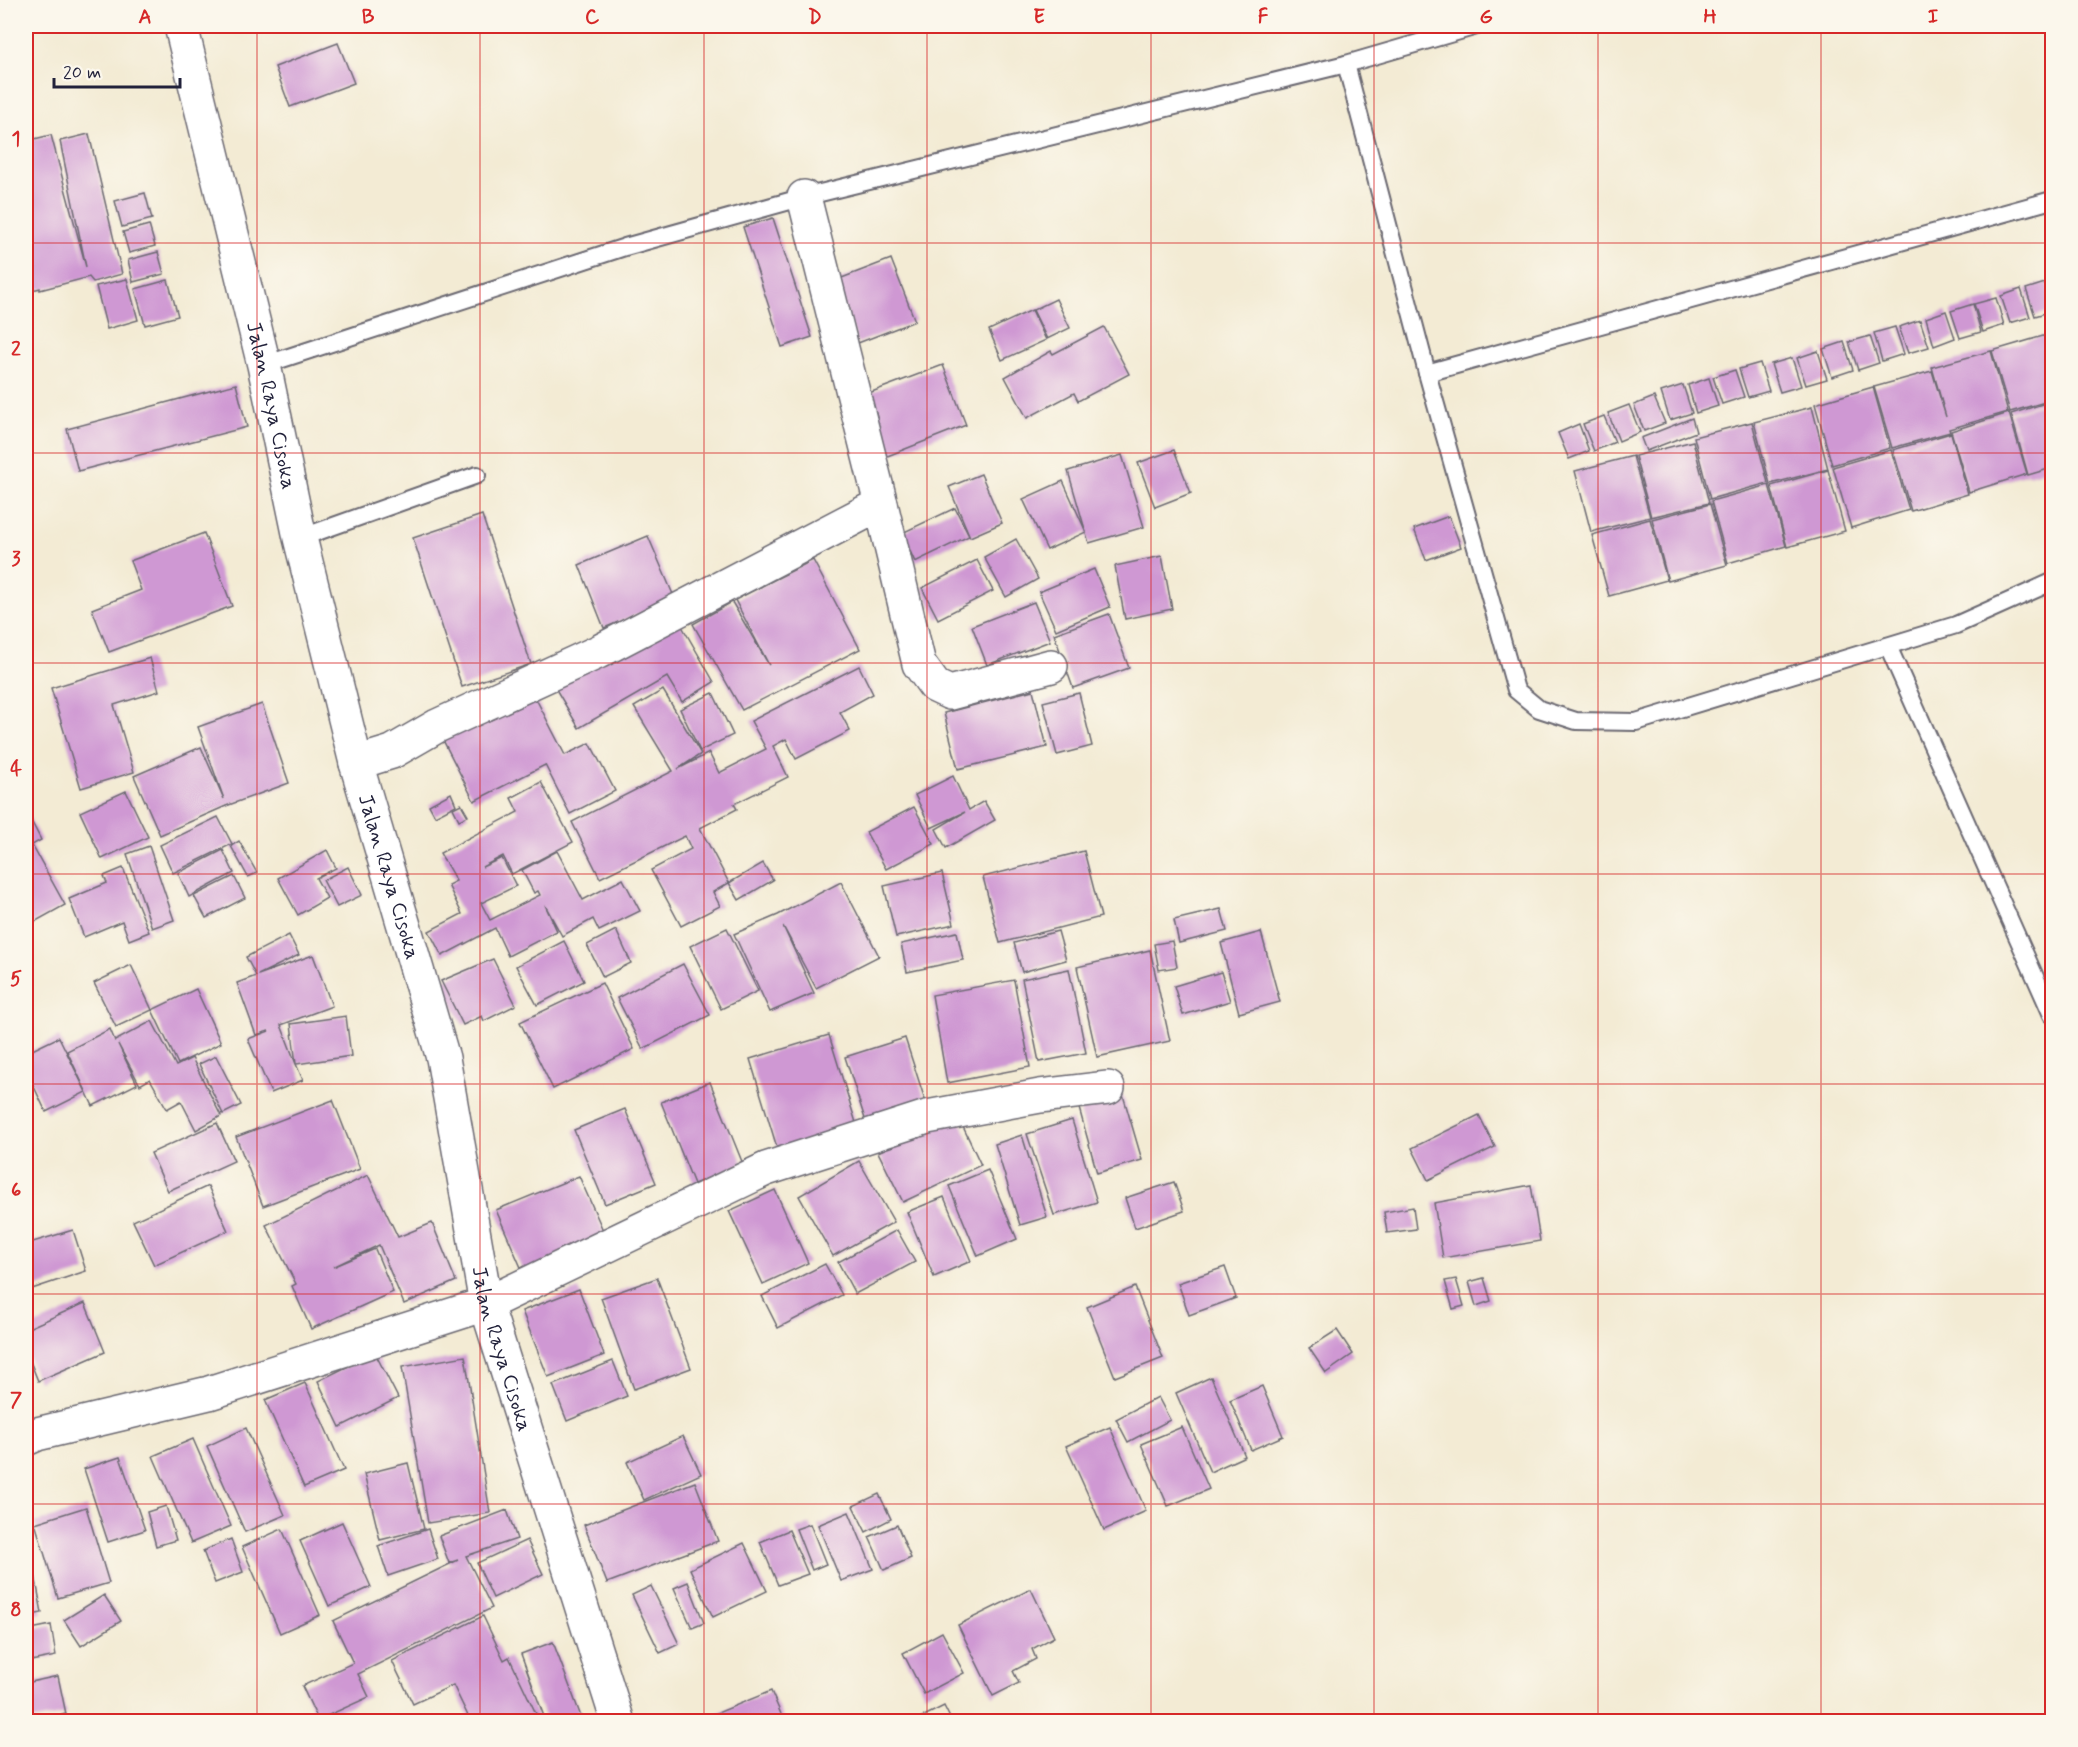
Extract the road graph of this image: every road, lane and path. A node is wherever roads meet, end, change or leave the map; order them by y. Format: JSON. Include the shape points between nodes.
{"nodes":[{"id":1,"x":182,"y":26,"type":"edge"},
{"id":2,"x":1477,"y":26,"type":"edge"},
{"id":3,"x":1346,"y":64,"type":"junction"},
{"id":4,"x":804,"y":198,"type":"junction"},
{"id":5,"x":2052,"y":200,"type":"edge"},
{"id":6,"x":264,"y":365,"type":"junction"},
{"id":7,"x":1427,"y":373,"type":"junction"},
{"id":8,"x":477,"y":475,"type":"dead end"},
{"id":9,"x":881,"y":504,"type":"junction"},
{"id":10,"x":300,"y":538,"type":"junction"},
{"id":11,"x":2052,"y":582,"type":"edge"},
{"id":12,"x":1888,"y":646,"type":"junction"},
{"id":13,"x":1051,"y":666,"type":"dead end"},
{"id":14,"x":356,"y":763,"type":"junction"},
{"id":15,"x":2052,"y":1014,"type":"edge"},
{"id":16,"x":1108,"y":1088,"type":"dead end"},
{"id":17,"x":486,"y":1304,"type":"junction"},
{"id":18,"x":26,"y":1438,"type":"edge"},
{"id":19,"x":618,"y":1722,"type":"edge"}],
"edges":[{"from":1,"to":6,"type":"street","name":"Jalan Raya Cisoka"},
{"from":2,"to":3,"type":"lane"},
{"from":3,"to":4,"type":"lane"},
{"from":3,"to":7,"type":"lane"},
{"from":4,"to":6,"type":"lane","via":[[625,247]]},
{"from":4,"to":9,"type":"street"},
{"from":5,"to":7,"type":"lane"},
{"from":6,"to":10,"type":"street","name":"Jalan Raya Cisoka"},
{"from":7,"to":12,"type":"lane","via":[[1516,690],[1539,709],[1576,722],[1636,722]]},
{"from":8,"to":10,"type":"lane"},
{"from":9,"to":13,"type":"street","via":[[919,664],[935,686],[951,693]]},
{"from":9,"to":14,"type":"street","via":[[598,652],[437,726],[392,752]]},
{"from":10,"to":14,"type":"street","name":"Jalan Raya Cisoka"},
{"from":11,"to":12,"type":"lane","via":[[1956,625]]},
{"from":12,"to":15,"type":"lane"},
{"from":14,"to":17,"type":"street","name":"Jalan Raya Cisoka","via":[[443,1058]]},
{"from":16,"to":17,"type":"street","via":[[927,1117],[766,1169]]},
{"from":17,"to":18,"type":"street","via":[[209,1393]]},
{"from":17,"to":19,"type":"street","name":"Jalan Raya Cisoka"}]}
